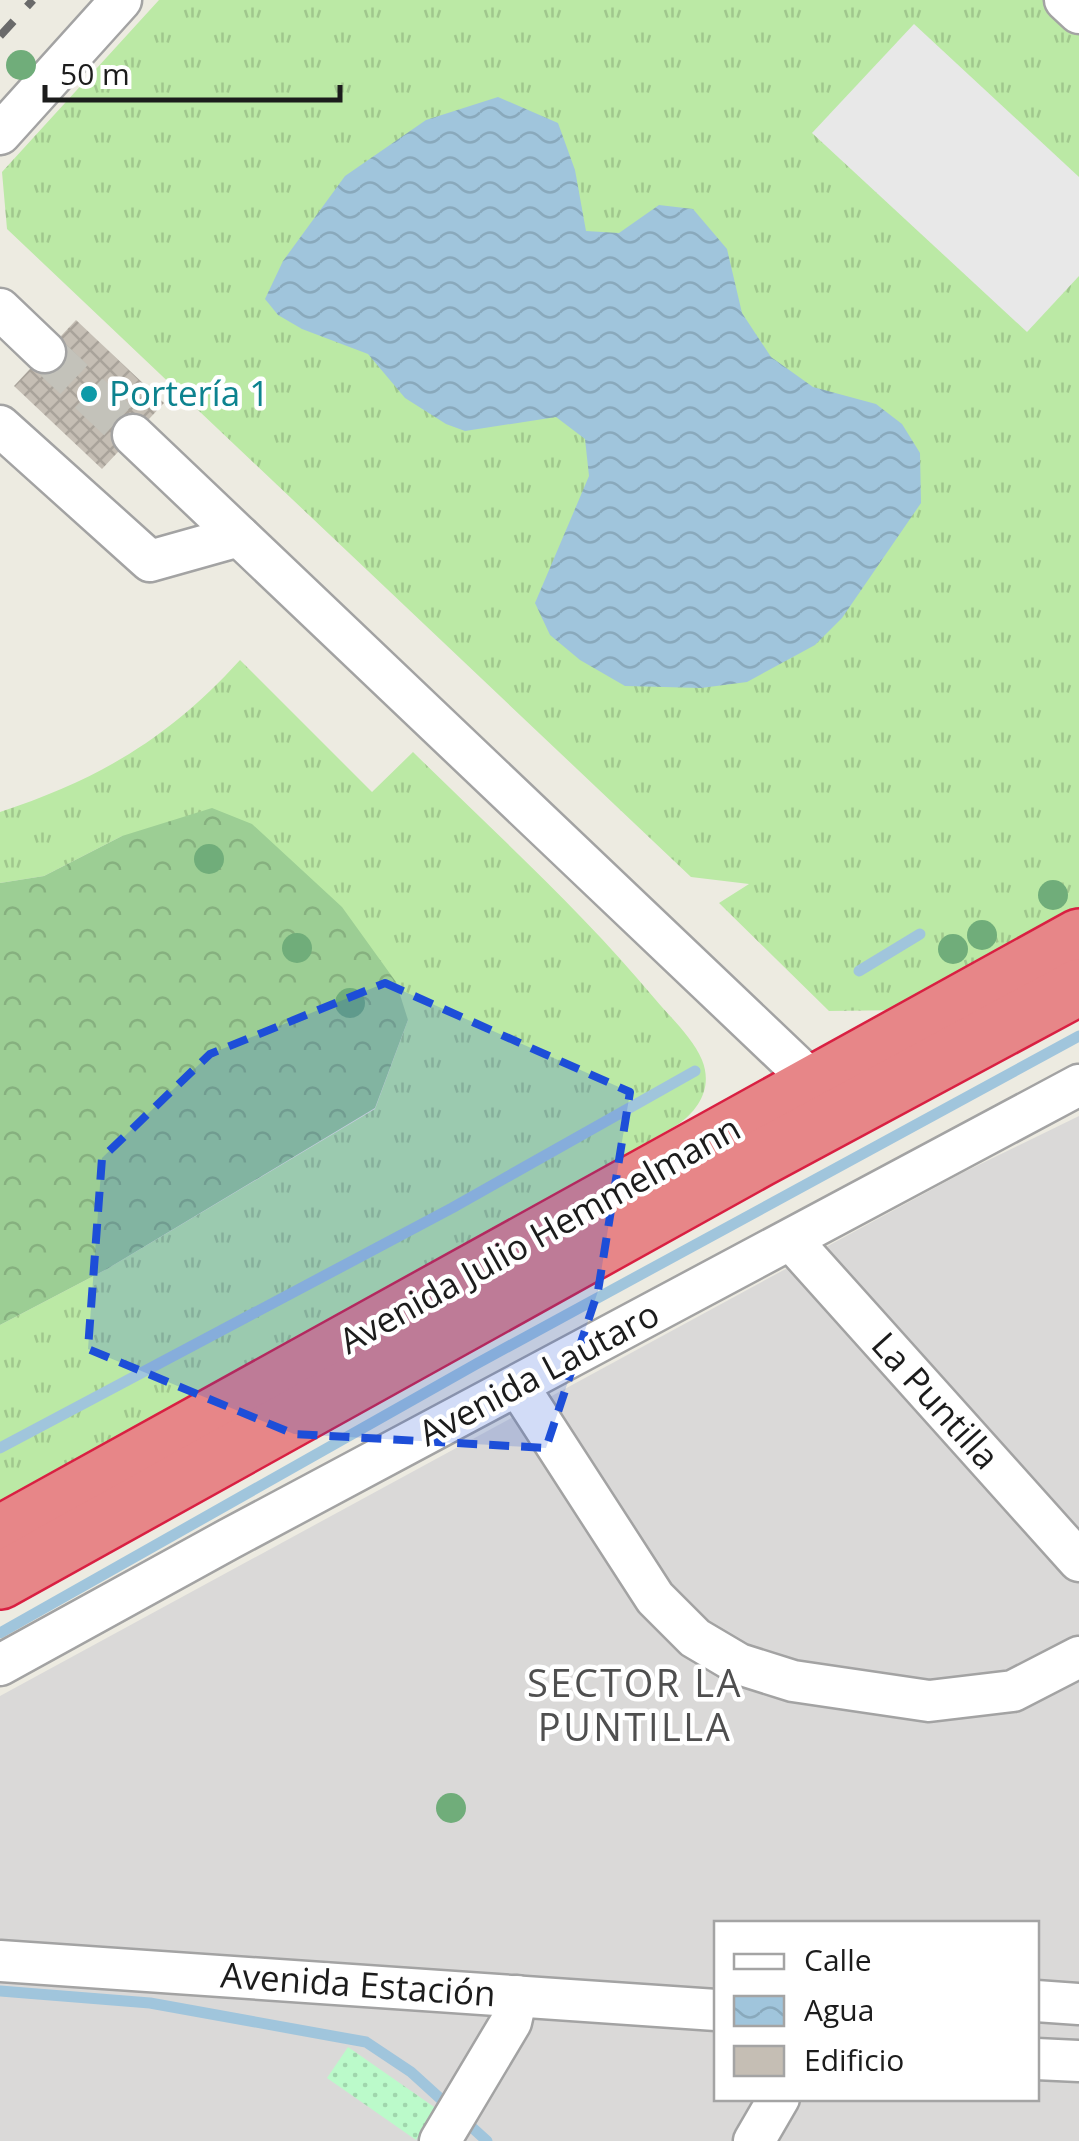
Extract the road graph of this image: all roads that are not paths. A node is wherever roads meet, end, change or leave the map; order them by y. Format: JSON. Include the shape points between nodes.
{"nodes":[{"id":1,"x":122,"y":0,"type":"edge"},
{"id":2,"x":1065,"y":0,"type":"edge"},
{"id":3,"x":1079,"y":13,"type":"edge"},
{"id":4,"x":0,"y":134,"type":"edge"},
{"id":5,"x":0,"y":309,"type":"edge"},
{"id":6,"x":45,"y":352,"type":"tunnel mouth"},
{"id":7,"x":0,"y":426,"type":"edge"},
{"id":8,"x":133,"y":436,"type":"tunnel mouth"},
{"id":9,"x":239,"y":536,"type":"junction"},
{"id":10,"x":1079,"y":936,"type":"edge"},
{"id":11,"x":1079,"y":987,"type":"edge"},
{"id":12,"x":1079,"y":1086,"type":"edge"},
{"id":13,"x":831,"y":1099,"type":"junction"},
{"id":14,"x":791,"y":1240,"type":"junction"},
{"id":15,"x":518,"y":1386,"type":"junction"},
{"id":16,"x":0,"y":1534,"type":"edge"},
{"id":17,"x":1079,"y":1562,"type":"edge"},
{"id":18,"x":0,"y":1581,"type":"edge"},
{"id":19,"x":1079,"y":1657,"type":"edge"},
{"id":20,"x":0,"y":1665,"type":"edge"},
{"id":21,"x":0,"y":1961,"type":"edge"},
{"id":22,"x":516,"y":1996,"type":"junction"},
{"id":23,"x":1039,"y":2001,"type":"edge"},
{"id":24,"x":1079,"y":2004,"type":"edge"},
{"id":25,"x":714,"y":2010,"type":"edge"},
{"id":26,"x":1039,"y":2059,"type":"edge"},
{"id":27,"x":1079,"y":2061,"type":"edge"},
{"id":28,"x":778,"y":2101,"type":"edge"},
{"id":29,"x":451,"y":2124,"type":"edge"},
{"id":30,"x":754,"y":2141,"type":"edge"}],
"edges":[{"from":1,"to":4,"type":"street"},
{"from":2,"to":3,"type":"street"},
{"from":5,"to":6,"type":"street"},
{"from":7,"to":9,"type":"street","via":[[150,561]]},
{"from":8,"to":9,"type":"street"},
{"from":9,"to":13,"type":"street"},
{"from":10,"to":13,"type":"highway","name":"Avenida Julio Hemmelmann"},
{"from":11,"to":13,"type":"highway","name":"Avenida Julio Hemmelmann"},
{"from":12,"to":14,"type":"street","name":"Avenida Lautaro"},
{"from":13,"to":16,"type":"highway","name":"Avenida Julio Hemmelmann"},
{"from":13,"to":18,"type":"highway","name":"Avenida Julio Hemmelmann","via":[[759,1159]]},
{"from":14,"to":15,"type":"street","name":"Avenida Lautaro"},
{"from":14,"to":17,"type":"street","name":"La Puntilla"},
{"from":15,"to":19,"type":"street","via":[[654,1598],[695,1638],[739,1664],[792,1681],[929,1701],[1013,1691]]},
{"from":15,"to":20,"type":"street","name":"Avenida Lautaro"},
{"from":21,"to":22,"type":"street","name":"Avenida Estación"},
{"from":22,"to":25,"type":"street","name":"Avenida Estación"},
{"from":22,"to":29,"type":"street","via":[[510,2022]]},
{"from":23,"to":24,"type":"street"},
{"from":26,"to":27,"type":"street"},
{"from":28,"to":30,"type":"street"}]}
